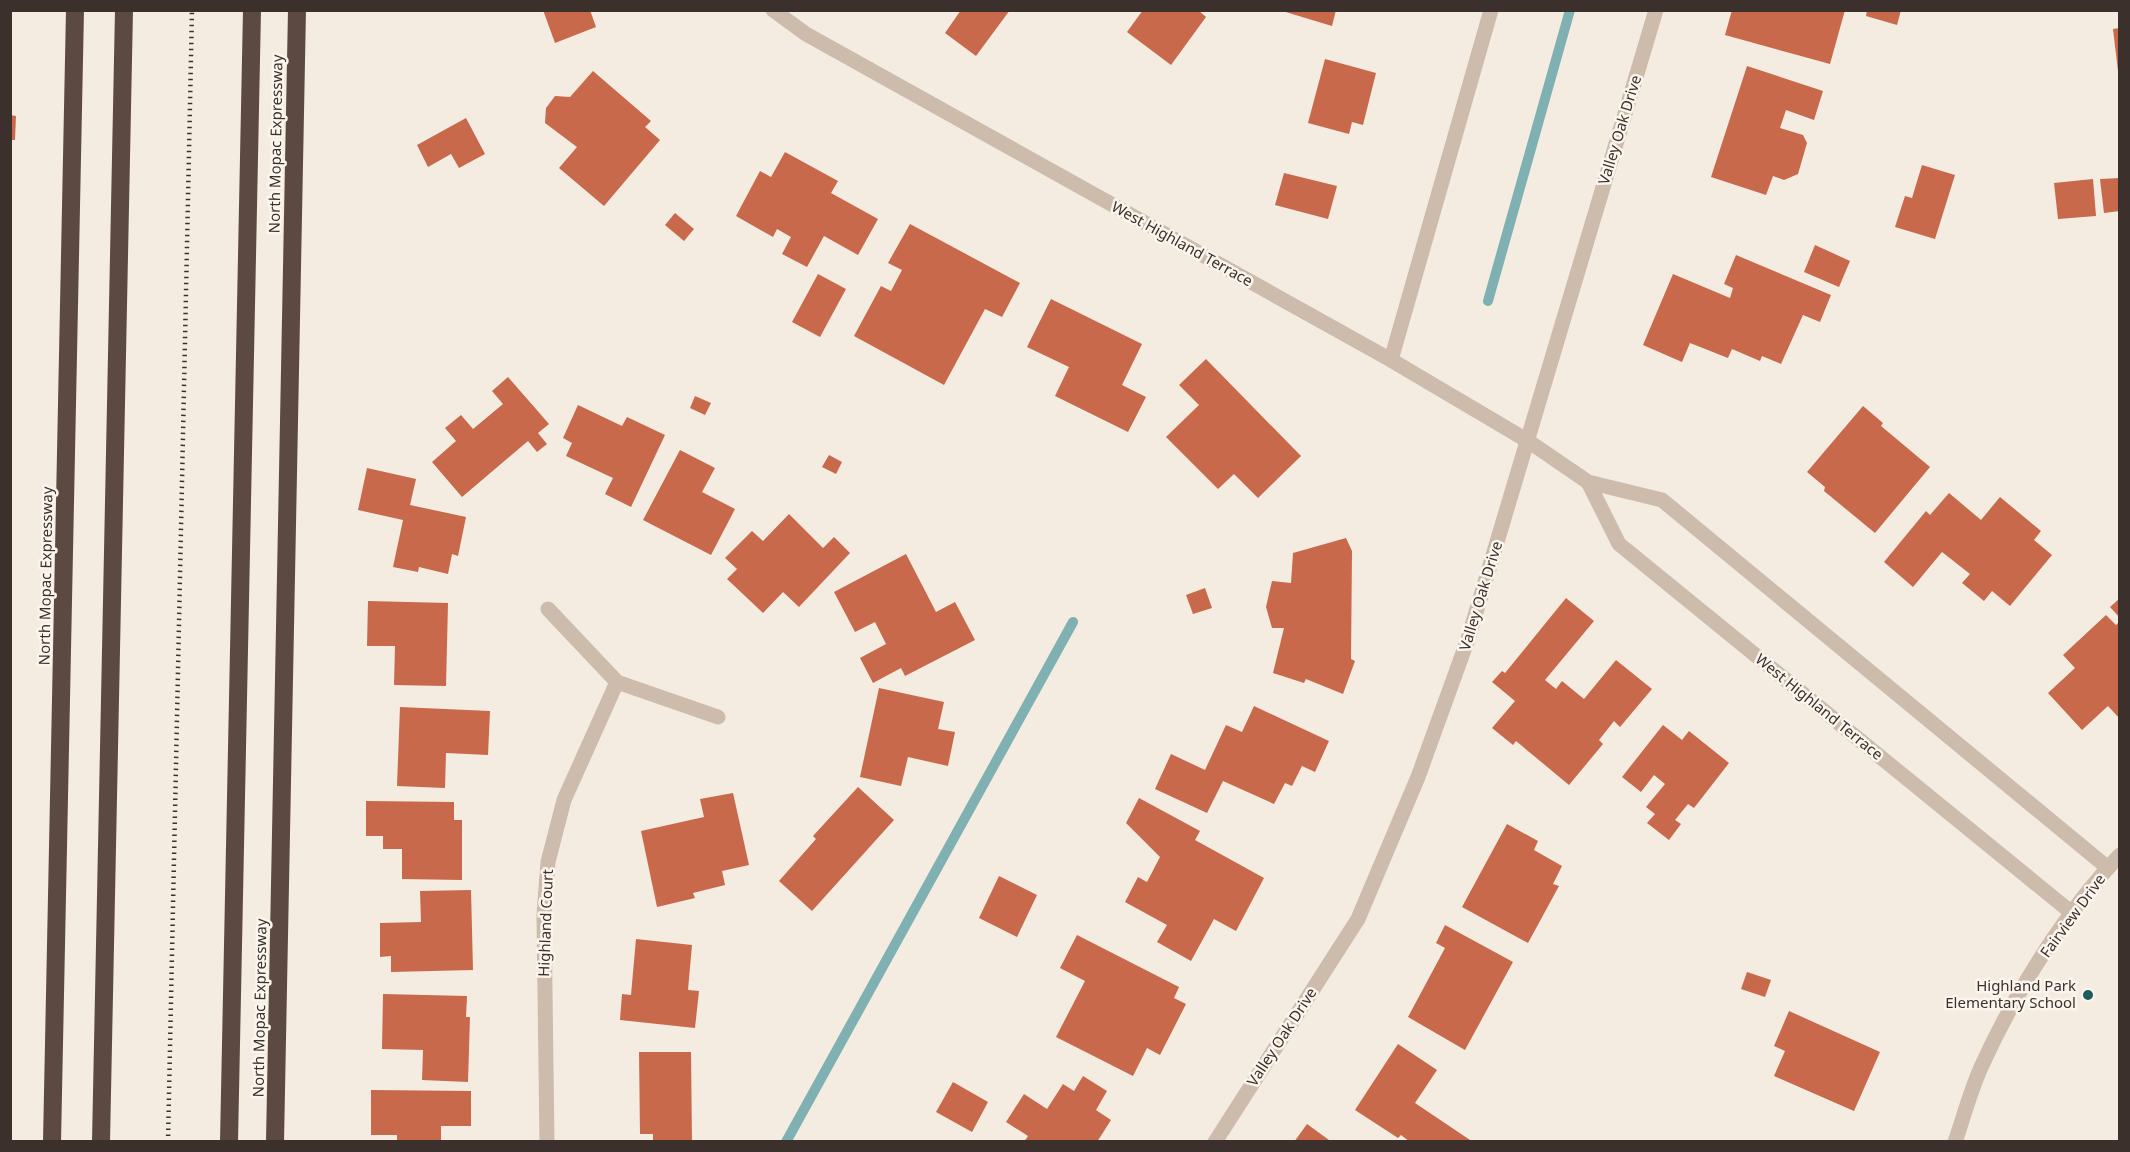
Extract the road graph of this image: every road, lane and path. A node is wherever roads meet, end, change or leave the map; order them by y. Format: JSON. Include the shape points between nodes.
{"nodes":[{"id":1,"x":75,"y":10,"type":"edge"},
{"id":2,"x":124,"y":10,"type":"edge"},
{"id":3,"x":252,"y":10,"type":"edge"},
{"id":4,"x":297,"y":10,"type":"edge"},
{"id":5,"x":773,"y":10,"type":"edge"},
{"id":6,"x":1491,"y":10,"type":"edge"},
{"id":7,"x":1656,"y":10,"type":"edge"},
{"id":8,"x":1390,"y":360,"type":"junction"},
{"id":9,"x":1528,"y":441,"type":"junction"},
{"id":10,"x":1588,"y":482,"type":"junction"},
{"id":11,"x":548,"y":609,"type":"dead end"},
{"id":12,"x":617,"y":682,"type":"junction"},
{"id":13,"x":718,"y":717,"type":"dead end"},
{"id":14,"x":2120,"y":855,"type":"edge"},
{"id":15,"x":2108,"y":868,"type":"junction"},
{"id":16,"x":2072,"y":914,"type":"junction"},
{"id":17,"x":52,"y":1142,"type":"edge"},
{"id":18,"x":101,"y":1142,"type":"edge"},
{"id":19,"x":229,"y":1142,"type":"edge"},
{"id":20,"x":275,"y":1142,"type":"edge"},
{"id":21,"x":547,"y":1142,"type":"edge"},
{"id":22,"x":1215,"y":1142,"type":"edge"},
{"id":23,"x":1955,"y":1142,"type":"edge"}],
"edges":[{"from":1,"to":17,"type":"highway","name":"North Mopac Expressway"},
{"from":2,"to":18,"type":"highway"},
{"from":3,"to":19,"type":"highway"},
{"from":4,"to":20,"type":"highway","name":"North Mopac Expressway"},
{"from":5,"to":8,"type":"street","name":"West Highland Terrace","via":[[806,34]]},
{"from":6,"to":8,"type":"street"},
{"from":7,"to":9,"type":"street","name":"Valley Oak Drive"},
{"from":8,"to":9,"type":"street","name":"West Highland Terrace"},
{"from":9,"to":10,"type":"street","name":"West Highland Terrace"},
{"from":9,"to":22,"type":"street","name":"Valley Oak Drive","via":[[1468,639],[1418,777],[1358,919]]},
{"from":10,"to":15,"type":"street","name":"West Highland Terrace","via":[[1662,500]]},
{"from":10,"to":16,"type":"street","name":"West Highland Terrace","via":[[1619,544]]},
{"from":11,"to":12,"type":"street"},
{"from":12,"to":13,"type":"street"},
{"from":12,"to":21,"type":"street","name":"Highland Court","via":[[564,800],[548,862],[544,915]]},
{"from":14,"to":15,"type":"street","name":"Fairview Drive"},
{"from":15,"to":16,"type":"street","name":"Fairview Drive"},
{"from":16,"to":23,"type":"street","name":"Fairview Drive","via":[[2012,1005],[1982,1065]]}]}
